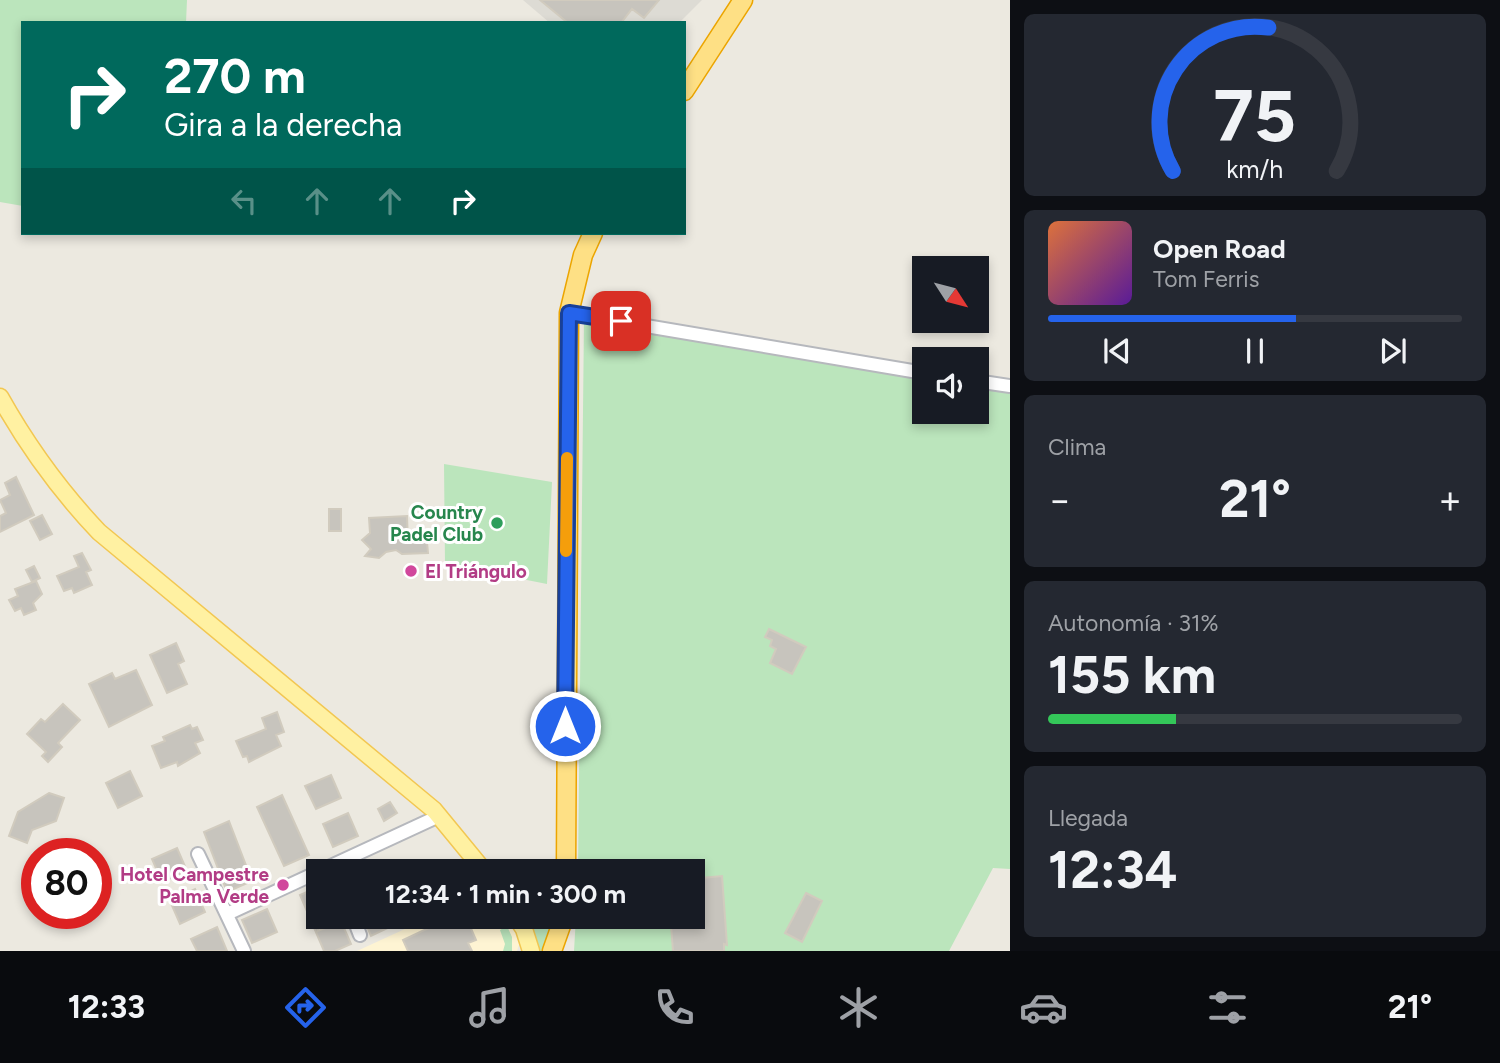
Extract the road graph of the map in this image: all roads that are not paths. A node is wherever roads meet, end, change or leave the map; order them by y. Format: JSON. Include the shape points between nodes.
{"nodes":[{"id":1,"x":743,"y":0,"type":"edge"},
{"id":2,"x":686,"y":88,"type":"edge"},
{"id":3,"x":592,"y":235,"type":"edge"},
{"id":4,"x":569,"y":313,"type":"junction"},
{"id":5,"x":912,"y":371,"type":"edge"},
{"id":6,"x":989,"y":383,"type":"edge"},
{"id":7,"x":1010,"y":386,"type":"edge"},
{"id":8,"x":0,"y":397,"type":"edge"},
{"id":9,"x":439,"y":816,"type":"junction"},
{"id":10,"x":198,"y":854,"type":"dead end"},
{"id":11,"x":351,"y":859,"type":"edge"},
{"id":12,"x":474,"y":859,"type":"edge"},
{"id":13,"x":566,"y":859,"type":"edge"},
{"id":14,"x":306,"y":880,"type":"edge"},
{"id":15,"x":227,"y":914,"type":"junction"},
{"id":16,"x":358,"y":929,"type":"edge"},
{"id":17,"x":519,"y":929,"type":"edge"},
{"id":18,"x":522,"y":929,"type":"edge"},
{"id":19,"x":560,"y":929,"type":"edge"},
{"id":20,"x":566,"y":929,"type":"edge"},
{"id":21,"x":360,"y":935,"type":"dead end"},
{"id":22,"x":244,"y":951,"type":"edge"},
{"id":23,"x":517,"y":951,"type":"edge"},
{"id":24,"x":531,"y":951,"type":"edge"},
{"id":25,"x":552,"y":951,"type":"edge"},
{"id":26,"x":567,"y":951,"type":"edge"}],
"edges":[{"from":1,"to":2,"type":"highway"},
{"from":3,"to":4,"type":"highway"},
{"from":4,"to":5,"type":"street"},
{"from":4,"to":13,"type":"highway"},
{"from":6,"to":7,"type":"street"},
{"from":8,"to":9,"type":"main road","via":[[40,462],[99,532]]},
{"from":9,"to":11,"type":"street"},
{"from":9,"to":12,"type":"main road"},
{"from":10,"to":15,"type":"street"},
{"from":14,"to":15,"type":"street"},
{"from":15,"to":22,"type":"street"},
{"from":16,"to":21,"type":"street"},
{"from":17,"to":23,"type":"main road"},
{"from":18,"to":24,"type":"main road"},
{"from":19,"to":25,"type":"highway"},
{"from":20,"to":26,"type":"highway"}]}
